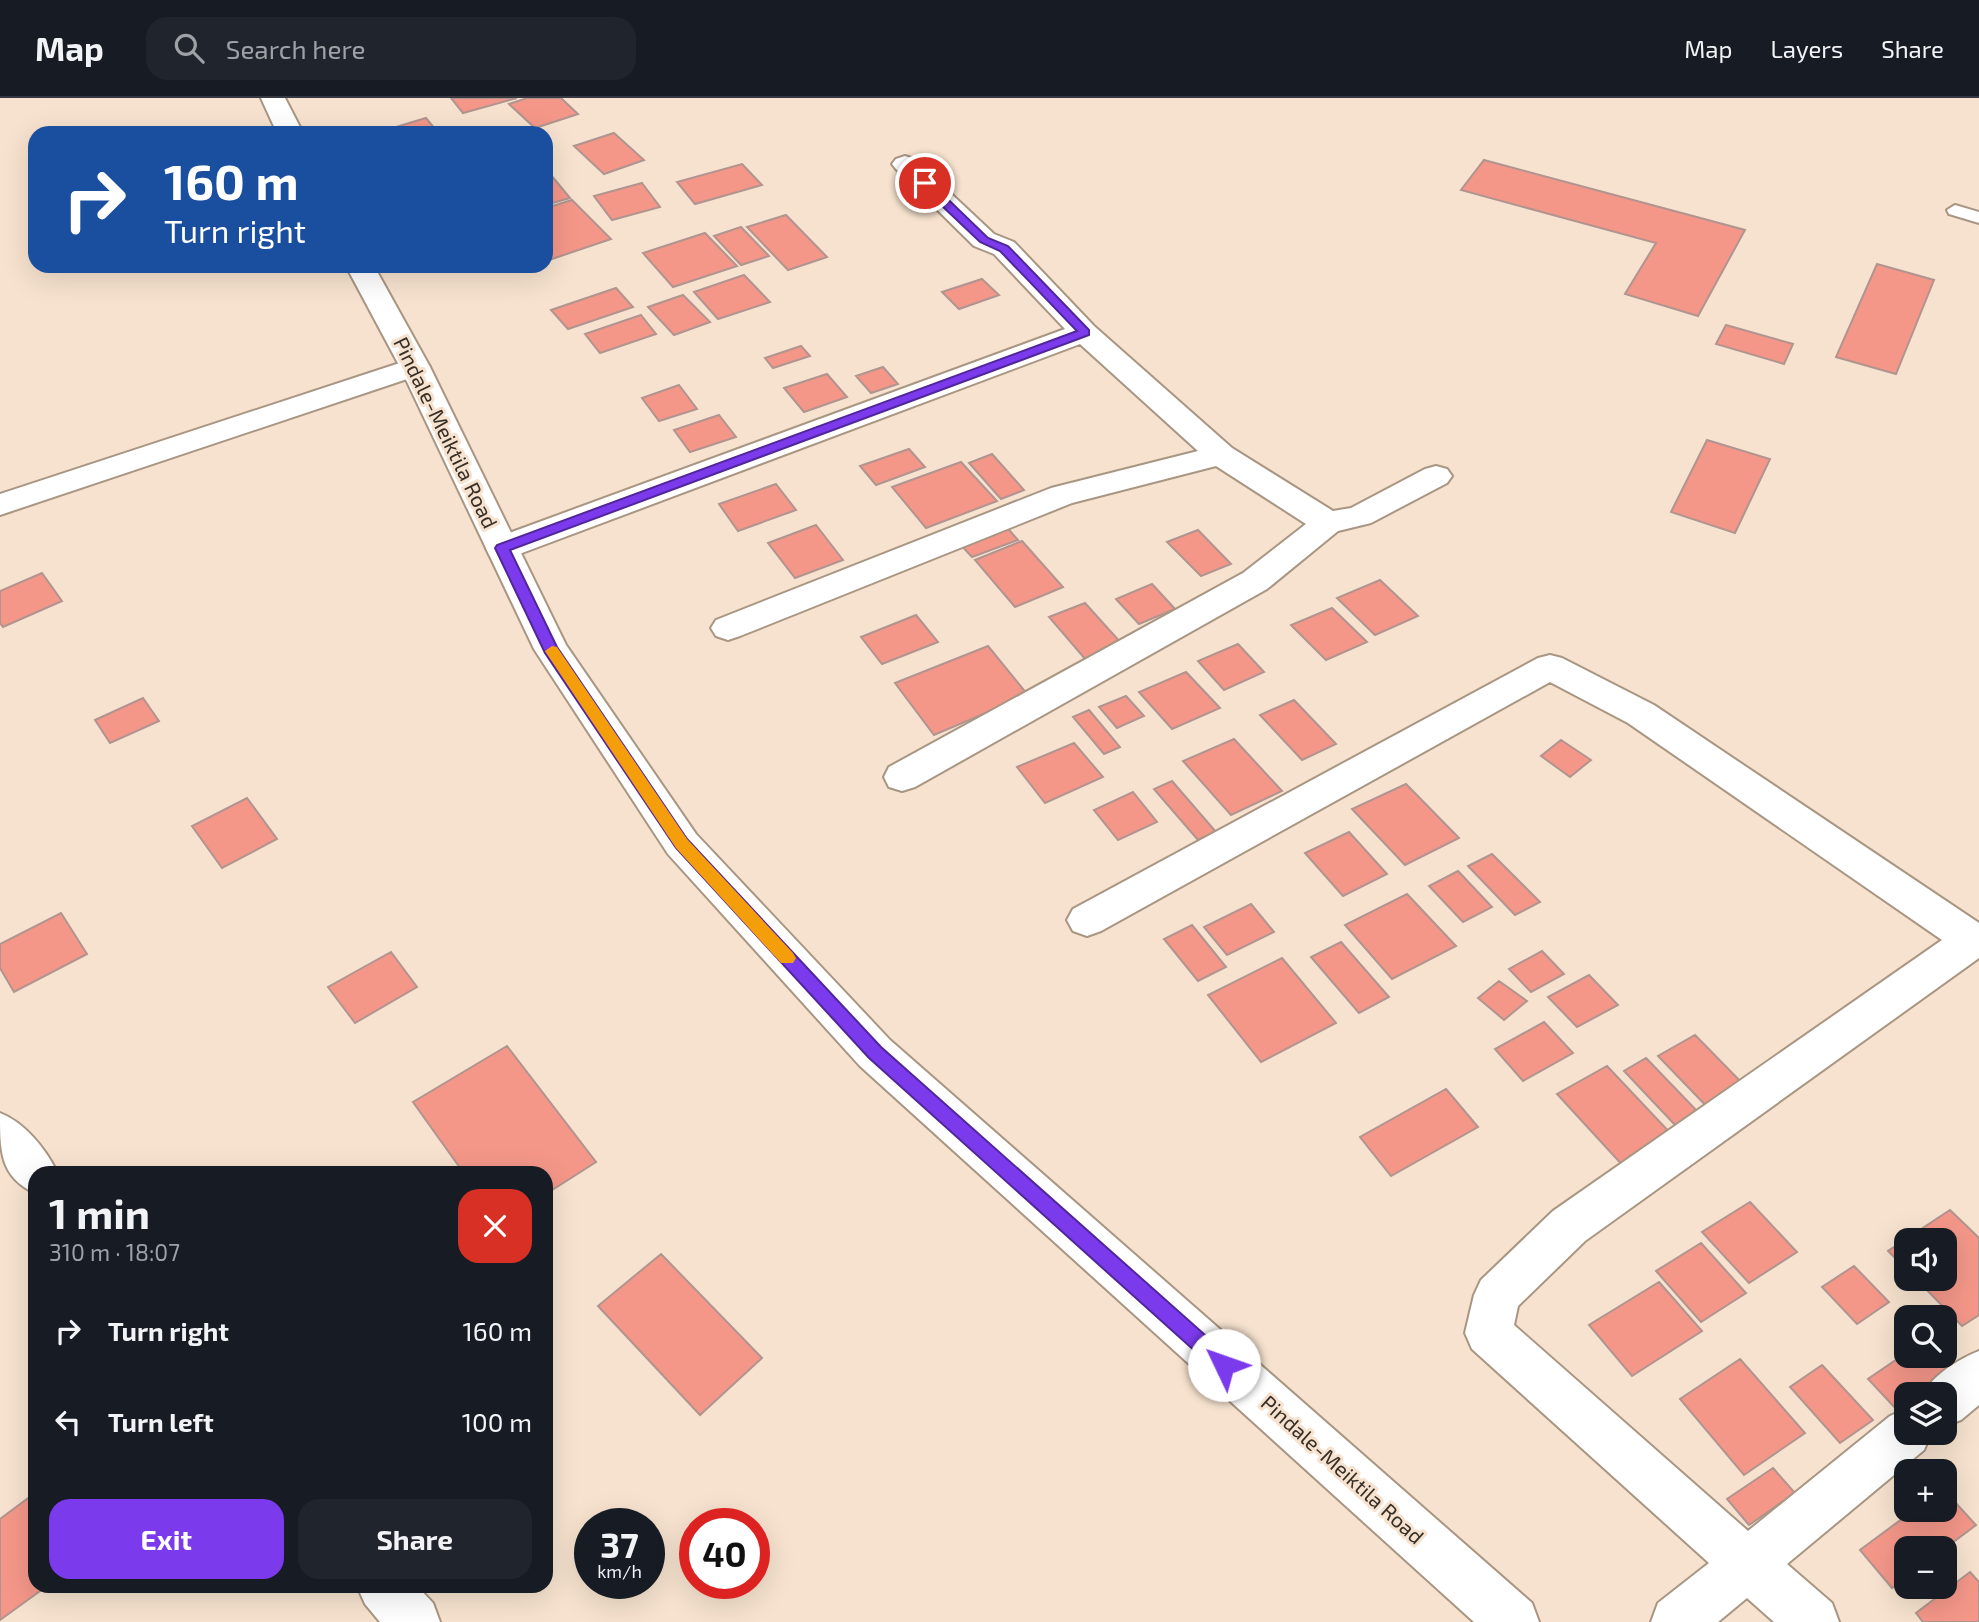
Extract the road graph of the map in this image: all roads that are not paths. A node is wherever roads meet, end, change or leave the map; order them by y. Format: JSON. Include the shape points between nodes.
{"nodes":[{"id":1,"x":273,"y":98,"type":"edge"},
{"id":2,"x":287,"y":126,"type":"edge"},
{"id":3,"x":905,"y":164,"type":"dead end"},
{"id":4,"x":1955,"y":210,"type":"dead end"},
{"id":5,"x":1979,"y":218,"type":"edge"},
{"id":6,"x":364,"y":273,"type":"edge"},
{"id":7,"x":1084,"y":332,"type":"junction"},
{"id":8,"x":415,"y":367,"type":"junction"},
{"id":9,"x":1221,"y":454,"type":"junction"},
{"id":10,"x":1436,"y":476,"type":"dead end"},
{"id":11,"x":0,"y":505,"type":"edge"},
{"id":12,"x":1328,"y":523,"type":"junction"},
{"id":13,"x":502,"y":548,"type":"junction"},
{"id":14,"x":728,"y":628,"type":"dead end"},
{"id":15,"x":902,"y":777,"type":"dead end"},
{"id":16,"x":1087,"y":920,"type":"dead end"},
{"id":17,"x":1976,"y":941,"type":"edge"},
{"id":18,"x":0,"y":1132,"type":"edge"},
{"id":19,"x":29,"y":1166,"type":"edge"},
{"id":20,"x":1979,"y":1374,"type":"edge"},
{"id":21,"x":1957,"y":1392,"type":"edge"},
{"id":22,"x":1894,"y":1444,"type":"edge"},
{"id":23,"x":1748,"y":1564,"type":"junction"},
{"id":24,"x":389,"y":1593,"type":"edge"},
{"id":25,"x":414,"y":1622,"type":"edge"},
{"id":26,"x":1513,"y":1622,"type":"edge"},
{"id":27,"x":1676,"y":1622,"type":"edge"},
{"id":28,"x":1813,"y":1622,"type":"edge"}],
"edges":[{"from":1,"to":2,"type":"street"},
{"from":3,"to":7,"type":"street","via":[[984,240],[1004,248]]},
{"from":4,"to":5,"type":"lane"},
{"from":6,"to":8,"type":"street","name":"Pindale-Meiktila Road"},
{"from":7,"to":9,"type":"street"},
{"from":7,"to":13,"type":"street"},
{"from":8,"to":11,"type":"street"},
{"from":8,"to":13,"type":"street","name":"Pindale-Meiktila Road"},
{"from":9,"to":12,"type":"street"},
{"from":9,"to":14,"type":"street","via":[[1062,495]]},
{"from":10,"to":12,"type":"street","via":[[1360,516]]},
{"from":12,"to":15,"type":"street","via":[[1255,581]]},
{"from":13,"to":26,"type":"street","name":"Pindale-Meiktila Road","via":[[551,649],[682,844],[875,1053]]},
{"from":16,"to":17,"type":"street","via":[[1550,667],[1641,714]]},
{"from":17,"to":23,"type":"street","via":[[1569,1226],[1497,1296],[1489,1333]]},
{"from":18,"to":19,"type":"street"},
{"from":20,"to":21,"type":"street"},
{"from":22,"to":23,"type":"street"},
{"from":23,"to":27,"type":"street"},
{"from":23,"to":28,"type":"street"},
{"from":24,"to":25,"type":"street"}]}
